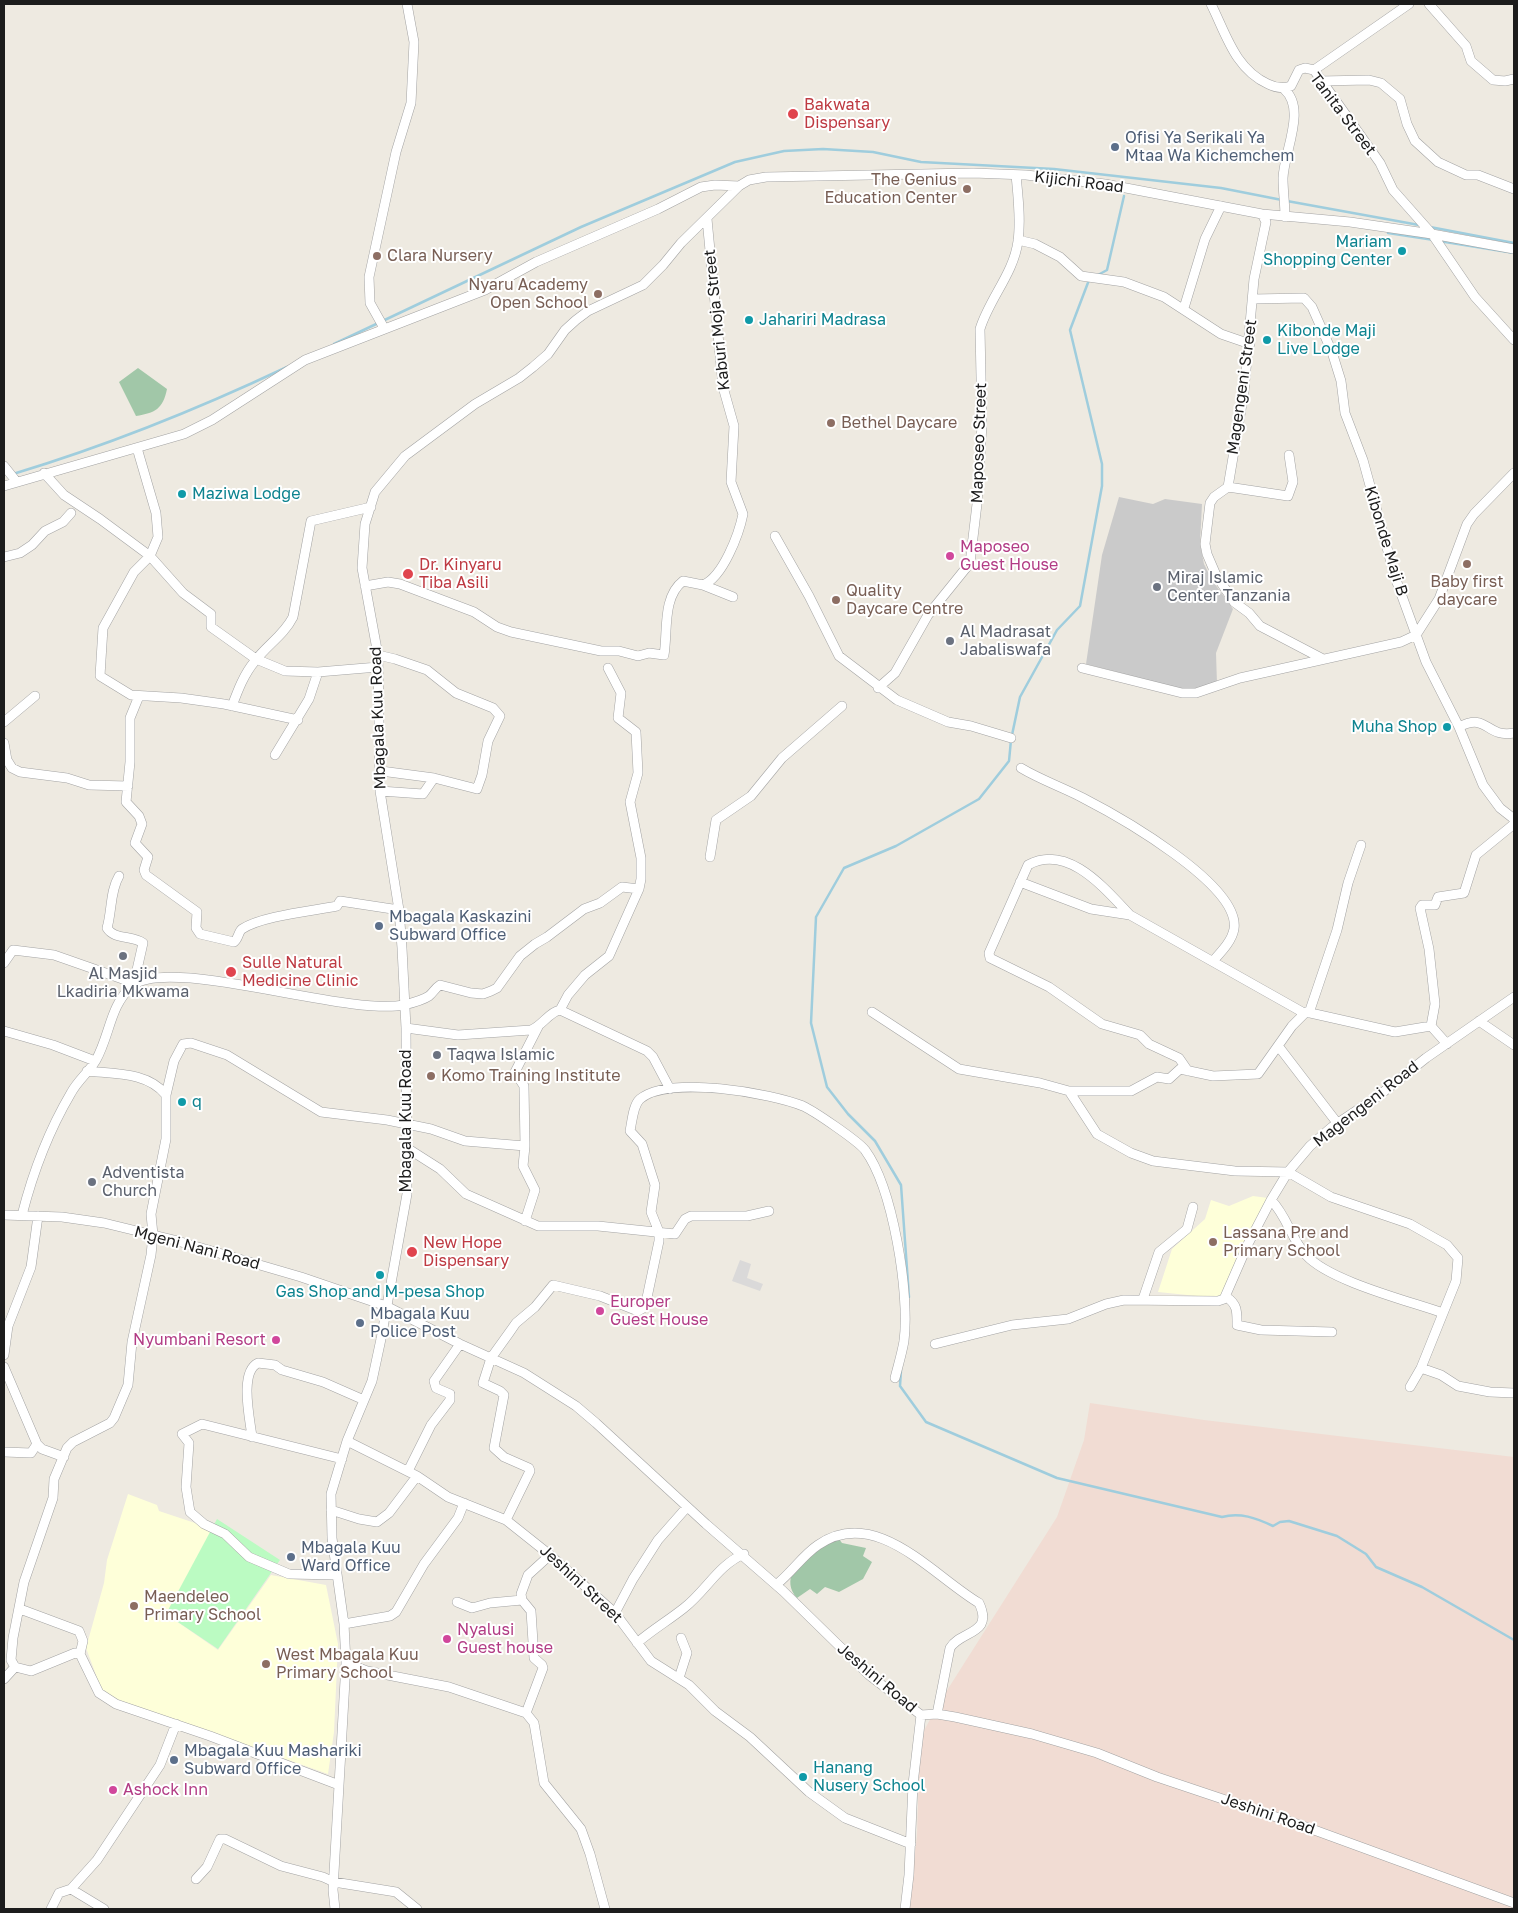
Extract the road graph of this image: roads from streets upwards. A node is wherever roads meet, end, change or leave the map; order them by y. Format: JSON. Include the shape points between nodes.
{"nodes":[{"id":1,"x":407,"y":4,"type":"edge"},
{"id":2,"x":1211,"y":4,"type":"edge"},
{"id":3,"x":1408,"y":4,"type":"edge"},
{"id":4,"x":1429,"y":4,"type":"edge"},
{"id":5,"x":1314,"y":70,"type":"junction"},
{"id":6,"x":1514,"y":79,"type":"edge"},
{"id":7,"x":1320,"y":81,"type":"junction"},
{"id":8,"x":1284,"y":89,"type":"junction"},
{"id":9,"x":1016,"y":175,"type":"junction"},
{"id":10,"x":740,"y":186,"type":"junction"},
{"id":11,"x":1514,"y":188,"type":"edge"},
{"id":12,"x":1221,"y":206,"type":"junction"},
{"id":13,"x":1262,"y":214,"type":"junction"},
{"id":14,"x":1285,"y":216,"type":"junction"},
{"id":15,"x":707,"y":219,"type":"junction"},
{"id":16,"x":1432,"y":234,"type":"junction"},
{"id":17,"x":1018,"y":240,"type":"junction"},
{"id":18,"x":1514,"y":249,"type":"edge"},
{"id":19,"x":1253,"y":298,"type":"junction"},
{"id":20,"x":1184,"y":308,"type":"junction"},
{"id":21,"x":384,"y":328,"type":"junction"},
{"id":22,"x":1514,"y":340,"type":"edge"},
{"id":23,"x":1250,"y":344,"type":"junction"},
{"id":24,"x":137,"y":448,"type":"junction"},
{"id":25,"x":1289,"y":455,"type":"dead end"},
{"id":26,"x":4,"y":466,"type":"edge"},
{"id":27,"x":44,"y":473,"type":"junction"},
{"id":28,"x":1514,"y":473,"type":"edge"},
{"id":29,"x":16,"y":481,"type":"junction"},
{"id":30,"x":4,"y":486,"type":"edge"},
{"id":31,"x":1228,"y":487,"type":"junction"},
{"id":32,"x":371,"y":507,"type":"junction"},
{"id":33,"x":71,"y":513,"type":"dead end"},
{"id":34,"x":775,"y":536,"type":"dead end"},
{"id":35,"x":150,"y":556,"type":"junction"},
{"id":36,"x":4,"y":557,"type":"edge"},
{"id":37,"x":704,"y":584,"type":"junction"},
{"id":38,"x":365,"y":586,"type":"junction"},
{"id":39,"x":733,"y":596,"type":"dead end"},
{"id":40,"x":1416,"y":635,"type":"junction"},
{"id":41,"x":378,"y":655,"type":"junction"},
{"id":42,"x":256,"y":659,"type":"junction"},
{"id":43,"x":1323,"y":659,"type":"junction"},
{"id":44,"x":378,"y":666,"type":"junction"},
{"id":45,"x":608,"y":668,"type":"dead end"},
{"id":46,"x":1082,"y":668,"type":"dead end"},
{"id":47,"x":318,"y":672,"type":"junction"},
{"id":48,"x":878,"y":688,"type":"junction"},
{"id":49,"x":35,"y":696,"type":"dead end"},
{"id":50,"x":139,"y":696,"type":"junction"},
{"id":51,"x":232,"y":706,"type":"junction"},
{"id":52,"x":842,"y":706,"type":"dead end"},
{"id":53,"x":298,"y":720,"type":"junction"},
{"id":54,"x":4,"y":722,"type":"edge"},
{"id":55,"x":1459,"y":727,"type":"junction"},
{"id":56,"x":1514,"y":733,"type":"edge"},
{"id":57,"x":1011,"y":738,"type":"dead end"},
{"id":58,"x":4,"y":742,"type":"edge"},
{"id":59,"x":275,"y":755,"type":"dead end"},
{"id":60,"x":1021,"y":768,"type":"dead end"},
{"id":61,"x":381,"y":771,"type":"junction"},
{"id":62,"x":434,"y":778,"type":"junction"},
{"id":63,"x":128,"y":786,"type":"junction"},
{"id":64,"x":380,"y":791,"type":"junction"},
{"id":65,"x":1514,"y":819,"type":"edge"},
{"id":66,"x":1514,"y":824,"type":"edge"},
{"id":67,"x":1361,"y":845,"type":"dead end"},
{"id":68,"x":710,"y":857,"type":"dead end"},
{"id":69,"x":119,"y":876,"type":"dead end"},
{"id":70,"x":1020,"y":882,"type":"junction"},
{"id":71,"x":639,"y":889,"type":"junction"},
{"id":72,"x":399,"y":910,"type":"junction"},
{"id":73,"x":1130,"y":915,"type":"junction"},
{"id":74,"x":1213,"y":961,"type":"junction"},
{"id":75,"x":4,"y":963,"type":"edge"},
{"id":76,"x":134,"y":984,"type":"junction"},
{"id":77,"x":1514,"y":997,"type":"edge"},
{"id":78,"x":404,"y":1005,"type":"junction"},
{"id":79,"x":560,"y":1010,"type":"junction"},
{"id":80,"x":872,"y":1012,"type":"dead end"},
{"id":81,"x":1307,"y":1013,"type":"junction"},
{"id":82,"x":1479,"y":1021,"type":"junction"},
{"id":83,"x":1431,"y":1026,"type":"junction"},
{"id":84,"x":538,"y":1027,"type":"junction"},
{"id":85,"x":406,"y":1028,"type":"junction"},
{"id":86,"x":4,"y":1030,"type":"edge"},
{"id":87,"x":1447,"y":1044,"type":"junction"},
{"id":88,"x":1514,"y":1045,"type":"edge"},
{"id":89,"x":1278,"y":1047,"type":"junction"},
{"id":90,"x":95,"y":1061,"type":"junction"},
{"id":91,"x":1188,"y":1071,"type":"junction"},
{"id":92,"x":87,"y":1072,"type":"junction"},
{"id":93,"x":670,"y":1089,"type":"junction"},
{"id":94,"x":1069,"y":1091,"type":"junction"},
{"id":95,"x":166,"y":1096,"type":"junction"},
{"id":96,"x":406,"y":1124,"type":"junction"},
{"id":97,"x":1338,"y":1124,"type":"junction"},
{"id":98,"x":525,"y":1146,"type":"junction"},
{"id":99,"x":407,"y":1148,"type":"junction"},
{"id":100,"x":1288,"y":1172,"type":"junction"},
{"id":101,"x":1272,"y":1200,"type":"junction"},
{"id":102,"x":1193,"y":1207,"type":"dead end"},
{"id":103,"x":769,"y":1210,"type":"dead end"},
{"id":104,"x":4,"y":1215,"type":"edge"},
{"id":105,"x":22,"y":1215,"type":"junction"},
{"id":106,"x":38,"y":1216,"type":"junction"},
{"id":107,"x":525,"y":1221,"type":"junction"},
{"id":108,"x":659,"y":1232,"type":"junction"},
{"id":109,"x":153,"y":1235,"type":"junction"},
{"id":110,"x":1226,"y":1298,"type":"junction"},
{"id":111,"x":1143,"y":1299,"type":"junction"},
{"id":112,"x":386,"y":1306,"type":"junction"},
{"id":113,"x":1444,"y":1313,"type":"junction"},
{"id":114,"x":1332,"y":1332,"type":"dead end"},
{"id":115,"x":460,"y":1344,"type":"junction"},
{"id":116,"x":935,"y":1344,"type":"dead end"},
{"id":117,"x":4,"y":1355,"type":"edge"},
{"id":118,"x":491,"y":1358,"type":"junction"},
{"id":119,"x":4,"y":1367,"type":"edge"},
{"id":120,"x":1421,"y":1368,"type":"junction"},
{"id":121,"x":896,"y":1378,"type":"dead end"},
{"id":122,"x":1410,"y":1387,"type":"dead end"},
{"id":123,"x":1514,"y":1393,"type":"edge"},
{"id":124,"x":364,"y":1400,"type":"junction"},
{"id":125,"x":252,"y":1437,"type":"junction"},
{"id":126,"x":347,"y":1441,"type":"junction"},
{"id":127,"x":37,"y":1444,"type":"junction"},
{"id":128,"x":4,"y":1452,"type":"edge"},
{"id":129,"x":64,"y":1457,"type":"junction"},
{"id":130,"x":342,"y":1459,"type":"junction"},
{"id":131,"x":408,"y":1472,"type":"junction"},
{"id":132,"x":417,"y":1476,"type":"junction"},
{"id":133,"x":464,"y":1503,"type":"junction"},
{"id":134,"x":687,"y":1507,"type":"junction"},
{"id":135,"x":331,"y":1510,"type":"junction"},
{"id":136,"x":506,"y":1520,"type":"junction"},
{"id":137,"x":550,"y":1554,"type":"junction"},
{"id":138,"x":744,"y":1554,"type":"junction"},
{"id":139,"x":337,"y":1574,"type":"junction"},
{"id":140,"x":776,"y":1584,"type":"junction"},
{"id":141,"x":522,"y":1600,"type":"junction"},
{"id":142,"x":458,"y":1602,"type":"dead end"},
{"id":143,"x":20,"y":1609,"type":"junction"},
{"id":144,"x":615,"y":1613,"type":"junction"},
{"id":145,"x":344,"y":1624,"type":"junction"},
{"id":146,"x":681,"y":1638,"type":"dead end"},
{"id":147,"x":637,"y":1642,"type":"junction"},
{"id":148,"x":80,"y":1654,"type":"junction"},
{"id":149,"x":346,"y":1663,"type":"junction"},
{"id":150,"x":15,"y":1667,"type":"junction"},
{"id":151,"x":679,"y":1678,"type":"junction"},
{"id":152,"x":4,"y":1679,"type":"edge"},
{"id":153,"x":526,"y":1713,"type":"junction"},
{"id":154,"x":921,"y":1714,"type":"junction"},
{"id":155,"x":937,"y":1714,"type":"junction"},
{"id":156,"x":176,"y":1724,"type":"junction"},
{"id":157,"x":339,"y":1785,"type":"junction"},
{"id":158,"x":911,"y":1844,"type":"junction"},
{"id":159,"x":196,"y":1879,"type":"dead end"},
{"id":160,"x":334,"y":1882,"type":"junction"},
{"id":161,"x":71,"y":1888,"type":"junction"},
{"id":162,"x":1514,"y":1903,"type":"edge"},
{"id":163,"x":51,"y":1909,"type":"edge"},
{"id":164,"x":104,"y":1909,"type":"edge"},
{"id":165,"x":335,"y":1909,"type":"edge"},
{"id":166,"x":417,"y":1909,"type":"edge"},
{"id":167,"x":605,"y":1909,"type":"edge"},
{"id":168,"x":905,"y":1909,"type":"edge"}],
"edges":[{"from":1,"to":21,"type":"street","via":[[414,42],[411,103],[396,152],[369,277],[370,303]]},
{"from":2,"to":8,"type":"street","name":"Tanita Street","via":[[1245,69],[1260,80]]},
{"from":3,"to":5,"type":"street"},
{"from":4,"to":6,"type":"street","via":[[1466,46],[1471,61],[1493,80]]},
{"from":5,"to":7,"type":"street","name":"Tanita Street"},
{"from":5,"to":8,"type":"street","name":"Tanita Street","via":[[1299,70],[1291,86]]},
{"from":7,"to":11,"type":"street","via":[[1369,80],[1381,83],[1400,100],[1415,141],[1438,162],[1466,175],[1478,175]]},
{"from":7,"to":16,"type":"street","name":"Tanita Street","via":[[1380,163],[1393,190]]},
{"from":8,"to":14,"type":"street","via":[[1294,104],[1283,177]]},
{"from":9,"to":10,"type":"street","name":"Kijichi Road","via":[[766,177]]},
{"from":9,"to":12,"type":"street","name":"Kijichi Road","via":[[1105,184]]},
{"from":9,"to":17,"type":"street","name":"Maposeo Street"},
{"from":10,"to":15,"type":"street","name":"Mbagala Kuu Road"},
{"from":10,"to":21,"type":"street","via":[[715,184],[701,187],[536,262],[485,290]]},
{"from":12,"to":13,"type":"street","name":"Kijichi Road"},
{"from":12,"to":20,"type":"street","via":[[1205,239]]},
{"from":13,"to":14,"type":"street","name":"Kijichi Road"},
{"from":13,"to":19,"type":"street","name":"Magengeni Street","via":[[1266,222]]},
{"from":14,"to":16,"type":"street","name":"Kijichi Road"},
{"from":15,"to":32,"type":"street","name":"Mbagala Kuu Road","via":[[680,243],[643,285],[588,311],[565,330],[548,354],[533,367],[475,404],[405,456],[375,492]]},
{"from":15,"to":37,"type":"street","name":"Kaburi Moja Street","via":[[722,387],[734,426],[731,482],[743,514],[723,565],[711,582]]},
{"from":16,"to":18,"type":"street","name":"Kijichi Road"},
{"from":16,"to":22,"type":"street","via":[[1475,297]]},
{"from":17,"to":20,"type":"street","via":[[1035,244],[1060,257],[1081,276],[1135,286]]},
{"from":17,"to":48,"type":"street","name":"Maposeo Street","via":[[1003,282],[984,314],[980,329],[982,425],[970,563],[928,615],[895,672]]},
{"from":19,"to":23,"type":"street","name":"Magengeni Street"},
{"from":19,"to":40,"type":"street","name":"Kibonde Maji B","via":[[1304,298],[1309,301],[1323,328],[1341,381],[1345,413]]},
{"from":20,"to":23,"type":"street","via":[[1222,334]]},
{"from":21,"to":24,"type":"street","via":[[305,360],[212,420],[184,434]]},
{"from":23,"to":31,"type":"street","name":"Magengeni Street"},
{"from":24,"to":27,"type":"street"},
{"from":24,"to":35,"type":"street","via":[[158,525],[156,544]]},
{"from":25,"to":31,"type":"street","via":[[1293,482],[1291,493],[1283,497]]},
{"from":26,"to":29,"type":"street"},
{"from":27,"to":29,"type":"street"},
{"from":27,"to":35,"type":"street","via":[[64,495]]},
{"from":28,"to":40,"type":"street","via":[[1467,524],[1439,599]]},
{"from":29,"to":30,"type":"street"},
{"from":31,"to":43,"type":"street","via":[[1210,502],[1205,544],[1216,575],[1234,602],[1260,626]]},
{"from":32,"to":38,"type":"street","name":"Mbagala Kuu Road","via":[[363,539]]},
{"from":32,"to":42,"type":"street","via":[[311,521],[293,617],[285,631]]},
{"from":33,"to":36,"type":"street","via":[[20,553]]},
{"from":34,"to":48,"type":"street","via":[[839,656]]},
{"from":35,"to":42,"type":"street","via":[[183,593],[209,613],[211,627]]},
{"from":35,"to":50,"type":"street","via":[[134,572],[106,622],[99,673],[125,693]]},
{"from":37,"to":38,"type":"street","via":[[683,581],[677,586],[668,610],[664,655],[649,653],[640,656],[598,651],[504,630],[474,612],[400,584],[388,582]]},
{"from":37,"to":39,"type":"street"},
{"from":38,"to":41,"type":"street","name":"Mbagala Kuu Road"},
{"from":40,"to":43,"type":"street","via":[[1384,647]]},
{"from":40,"to":55,"type":"street","name":"Kibonde Maji B"},
{"from":41,"to":44,"type":"street","name":"Mbagala Kuu Road"},
{"from":41,"to":62,"type":"street","via":[[427,670],[456,693],[499,713],[488,741],[479,788],[476,790]]},
{"from":42,"to":47,"type":"street","via":[[285,671]]},
{"from":42,"to":51,"type":"street"},
{"from":43,"to":46,"type":"street","via":[[1240,678],[1196,694]]},
{"from":44,"to":47,"type":"street"},
{"from":44,"to":61,"type":"street","name":"Mbagala Kuu Road"},
{"from":45,"to":71,"type":"street","via":[[621,693],[618,718],[636,732],[638,774],[630,802],[641,858]]},
{"from":47,"to":53,"type":"street","via":[[312,693]]},
{"from":48,"to":57,"type":"street","via":[[896,700],[948,722]]},
{"from":49,"to":54,"type":"street"},
{"from":50,"to":51,"type":"street","via":[[181,698]]},
{"from":50,"to":63,"type":"street","via":[[130,718]]},
{"from":51,"to":53,"type":"street"},
{"from":52,"to":68,"type":"street","via":[[782,758],[751,796],[716,820]]},
{"from":53,"to":59,"type":"street"},
{"from":55,"to":56,"type":"street","via":[[1472,720],[1497,733]]},
{"from":55,"to":65,"type":"street","name":"Kibonde Maji B","via":[[1484,785],[1500,808]]},
{"from":58,"to":63,"type":"street","via":[[7,760],[20,772],[68,778],[89,785]]},
{"from":60,"to":74,"type":"street","via":[[1084,798],[1164,846],[1220,894],[1230,910],[1234,930]]},
{"from":61,"to":62,"type":"street"},
{"from":61,"to":64,"type":"street","name":"Mbagala Kuu Road"},
{"from":62,"to":64,"type":"street","via":[[423,794]]},
{"from":63,"to":72,"type":"street","via":[[126,802],[142,824],[135,843],[148,856],[144,872],[197,912],[196,928],[200,934],[234,942],[242,930],[276,916],[304,914],[337,906],[340,901]]},
{"from":64,"to":72,"type":"street","name":"Mbagala Kuu Road"},
{"from":66,"to":83,"type":"street","via":[[1476,855],[1461,896],[1438,897],[1435,904],[1420,908],[1429,949],[1435,1004]]},
{"from":67,"to":81,"type":"street","via":[[1337,930]]},
{"from":69,"to":76,"type":"street","via":[[113,887],[107,928],[113,934],[143,943]]},
{"from":70,"to":73,"type":"street","via":[[1092,909]]},
{"from":70,"to":73,"type":"street","via":[[1032,863],[1044,860],[1068,862],[1115,898]]},
{"from":70,"to":91,"type":"street","via":[[989,953],[990,958],[1049,987],[1096,1021],[1138,1034],[1149,1044],[1179,1058]]},
{"from":71,"to":78,"type":"street","via":[[622,887],[580,912],[524,953],[497,988],[491,991],[471,993],[440,985],[430,995]]},
{"from":71,"to":79,"type":"street","via":[[609,956],[585,975]]},
{"from":72,"to":78,"type":"street","name":"Mbagala Kuu Road"},
{"from":73,"to":74,"type":"street"},
{"from":74,"to":81,"type":"street"},
{"from":75,"to":76,"type":"street","via":[[12,950],[41,952]]},
{"from":76,"to":78,"type":"street","via":[[153,978],[201,977],[307,998],[373,1007]]},
{"from":76,"to":90,"type":"street","via":[[117,1004]]},
{"from":77,"to":82,"type":"street","name":"Magengeni Road"},
{"from":78,"to":85,"type":"street","name":"Mbagala Kuu Road"},
{"from":79,"to":84,"type":"street"},
{"from":79,"to":93,"type":"street","via":[[647,1051]]},
{"from":80,"to":94,"type":"street","via":[[960,1068]]},
{"from":81,"to":83,"type":"street","via":[[1395,1032]]},
{"from":81,"to":89,"type":"street"},
{"from":82,"to":87,"type":"street","name":"Magengeni Road"},
{"from":82,"to":88,"type":"street"},
{"from":83,"to":87,"type":"street"},
{"from":84,"to":85,"type":"street","via":[[479,1035],[438,1034]]},
{"from":84,"to":98,"type":"street","via":[[514,1072],[524,1086]]},
{"from":85,"to":96,"type":"street","name":"Mbagala Kuu Road"},
{"from":86,"to":90,"type":"street"},
{"from":87,"to":97,"type":"street","name":"Magengeni Road"},
{"from":89,"to":91,"type":"street","via":[[1258,1074],[1213,1076]]},
{"from":89,"to":97,"type":"street"},
{"from":90,"to":92,"type":"street"},
{"from":91,"to":94,"type":"street","via":[[1180,1068],[1169,1079],[1157,1077],[1135,1090]]},
{"from":92,"to":95,"type":"street","via":[[133,1076],[154,1084]]},
{"from":92,"to":105,"type":"street","via":[[72,1091],[43,1146]]},
{"from":93,"to":108,"type":"street","via":[[639,1100],[630,1131],[642,1144],[655,1185],[651,1212]]},
{"from":93,"to":121,"type":"street","via":[[695,1086],[783,1099],[812,1110],[866,1151],[884,1185],[901,1271],[904,1340]]},
{"from":94,"to":100,"type":"street","via":[[1090,1126],[1101,1137],[1146,1159],[1234,1171]]},
{"from":95,"to":96,"type":"street","via":[[178,1053],[187,1042],[247,1065],[320,1112]]},
{"from":95,"to":109,"type":"street","via":[[166,1139],[150,1214]]},
{"from":96,"to":98,"type":"street","via":[[465,1141]]},
{"from":96,"to":99,"type":"street","name":"Mbagala Kuu Road"},
{"from":97,"to":100,"type":"street","name":"Magengeni Road","via":[[1310,1146]]},
{"from":98,"to":107,"type":"street","via":[[523,1166],[534,1190]]},
{"from":99,"to":107,"type":"street","via":[[440,1169],[466,1194]]},
{"from":99,"to":112,"type":"street","name":"Mbagala Kuu Road","via":[[407,1194]]},
{"from":100,"to":101,"type":"street","name":"Magengeni Road"},
{"from":100,"to":113,"type":"street","via":[[1331,1197],[1410,1224],[1447,1244],[1458,1258],[1456,1281]]},
{"from":101,"to":110,"type":"street","name":"Magengeni Road","via":[[1248,1244]]},
{"from":101,"to":113,"type":"street","via":[[1304,1253],[1324,1270]]},
{"from":102,"to":111,"type":"street","via":[[1187,1228],[1159,1252]]},
{"from":103,"to":108,"type":"street","via":[[747,1216],[691,1216],[685,1219],[677,1233]]},
{"from":104,"to":105,"type":"street","name":"Mgeni Nani Road"},
{"from":105,"to":106,"type":"street","name":"Mgeni Nani Road"},
{"from":106,"to":109,"type":"street","name":"Mgeni Nani Road","via":[[104,1223]]},
{"from":106,"to":117,"type":"street","via":[[32,1260],[8,1326]]},
{"from":107,"to":108,"type":"street","via":[[540,1227],[598,1226]]},
{"from":108,"to":118,"type":"street","via":[[642,1310],[553,1285],[535,1308],[516,1323]]},
{"from":109,"to":112,"type":"street","name":"Mgeni Nani Road"},
{"from":109,"to":129,"type":"street","via":[[152,1255],[132,1342],[130,1376],[118,1412],[110,1423],[73,1442]]},
{"from":110,"to":111,"type":"street","via":[[1218,1302]]},
{"from":110,"to":114,"type":"street","via":[[1237,1310],[1237,1325],[1261,1330]]},
{"from":111,"to":116,"type":"street","via":[[1115,1302],[1068,1319],[1012,1325]]},
{"from":112,"to":115,"type":"street","name":"Jeshini Road"},
{"from":112,"to":124,"type":"street","name":"Mbagala Kuu Road","via":[[378,1356]]},
{"from":113,"to":120,"type":"street"},
{"from":115,"to":118,"type":"street","name":"Jeshini Road"},
{"from":115,"to":131,"type":"street","via":[[434,1381],[436,1388],[450,1394],[450,1400],[431,1425]]},
{"from":118,"to":134,"type":"street","name":"Jeshini Road","via":[[524,1373],[576,1406]]},
{"from":118,"to":136,"type":"street","via":[[483,1383],[504,1395],[495,1449],[530,1470]]},
{"from":119,"to":127,"type":"street"},
{"from":120,"to":122,"type":"street"},
{"from":120,"to":123,"type":"street","via":[[1458,1386]]},
{"from":124,"to":125,"type":"street","via":[[275,1365],[258,1363],[247,1380]]},
{"from":124,"to":126,"type":"street","name":"Mbagala Kuu Road"},
{"from":125,"to":130,"type":"street"},
{"from":125,"to":139,"type":"street","via":[[202,1424],[183,1433],[189,1443],[186,1488],[190,1512],[204,1524],[225,1534],[249,1557],[289,1574]]},
{"from":126,"to":130,"type":"street","name":"Mbagala Kuu Road"},
{"from":126,"to":131,"type":"street","name":"Jeshini Street"},
{"from":127,"to":128,"type":"street","via":[[31,1453]]},
{"from":127,"to":129,"type":"street"},
{"from":129,"to":143,"type":"street","via":[[54,1479],[53,1498],[29,1566]]},
{"from":130,"to":135,"type":"street","name":"Mbagala Kuu Road","via":[[331,1494]]},
{"from":131,"to":132,"type":"street","name":"Jeshini Street"},
{"from":132,"to":133,"type":"street","name":"Jeshini Street","via":[[448,1497]]},
{"from":132,"to":135,"type":"street","via":[[389,1513],[377,1522]]},
{"from":133,"to":136,"type":"street","name":"Jeshini Street"},
{"from":133,"to":145,"type":"street","via":[[458,1518],[424,1564],[396,1612],[390,1616]]},
{"from":134,"to":138,"type":"street","name":"Jeshini Road"},
{"from":134,"to":144,"type":"street","via":[[658,1540]]},
{"from":135,"to":139,"type":"street","name":"Mbagala Kuu Road"},
{"from":136,"to":137,"type":"street","name":"Jeshini Street"},
{"from":137,"to":141,"type":"street","via":[[528,1575]]},
{"from":137,"to":144,"type":"street","name":"Jeshini Street"},
{"from":138,"to":140,"type":"street","name":"Jeshini Road"},
{"from":138,"to":147,"type":"street","via":[[725,1565],[684,1608]]},
{"from":139,"to":145,"type":"street","name":"Mbagala Kuu Road"},
{"from":140,"to":154,"type":"street","name":"Jeshini Road","via":[[869,1675]]},
{"from":140,"to":155,"type":"street","via":[[818,1545],[846,1533],[868,1534],[891,1541],[979,1603],[983,1614],[979,1626],[950,1648]]},
{"from":141,"to":142,"type":"street","via":[[472,1608]]},
{"from":141,"to":153,"type":"street","via":[[531,1611],[534,1658],[543,1668]]},
{"from":143,"to":148,"type":"street","via":[[79,1631],[83,1641]]},
{"from":143,"to":150,"type":"street","via":[[11,1660]]},
{"from":144,"to":147,"type":"street","name":"Jeshini Street"},
{"from":145,"to":149,"type":"street","name":"Mbagala Kuu Road"},
{"from":146,"to":151,"type":"street","via":[[687,1653]]},
{"from":147,"to":151,"type":"street","name":"Jeshini Street","via":[[651,1661]]},
{"from":148,"to":150,"type":"street","via":[[75,1653],[31,1671]]},
{"from":148,"to":156,"type":"street","via":[[99,1693],[116,1704]]},
{"from":149,"to":153,"type":"street","via":[[449,1687]]},
{"from":149,"to":157,"type":"street","name":"Mbagala Kuu Road"},
{"from":150,"to":152,"type":"street"},
{"from":151,"to":158,"type":"street","name":"Jeshini Street","via":[[837,1813]]},
{"from":153,"to":167,"type":"street","via":[[534,1723],[544,1783],[581,1829]]},
{"from":154,"to":155,"type":"street","name":"Jeshini Road"},
{"from":154,"to":158,"type":"street","via":[[913,1784]]},
{"from":155,"to":162,"type":"street","name":"Jeshini Road","via":[[1032,1734],[1098,1753],[1157,1777]]},
{"from":156,"to":157,"type":"street"},
{"from":156,"to":161,"type":"street","via":[[160,1765],[97,1860]]},
{"from":157,"to":160,"type":"street"},
{"from":158,"to":168,"type":"street"},
{"from":159,"to":160,"type":"street","via":[[212,1858],[216,1844],[225,1839],[281,1866]]},
{"from":160,"to":165,"type":"street"},
{"from":160,"to":166,"type":"street","via":[[396,1892]]},
{"from":161,"to":163,"type":"street","via":[[59,1893]]},
{"from":161,"to":164,"type":"street"}]}
